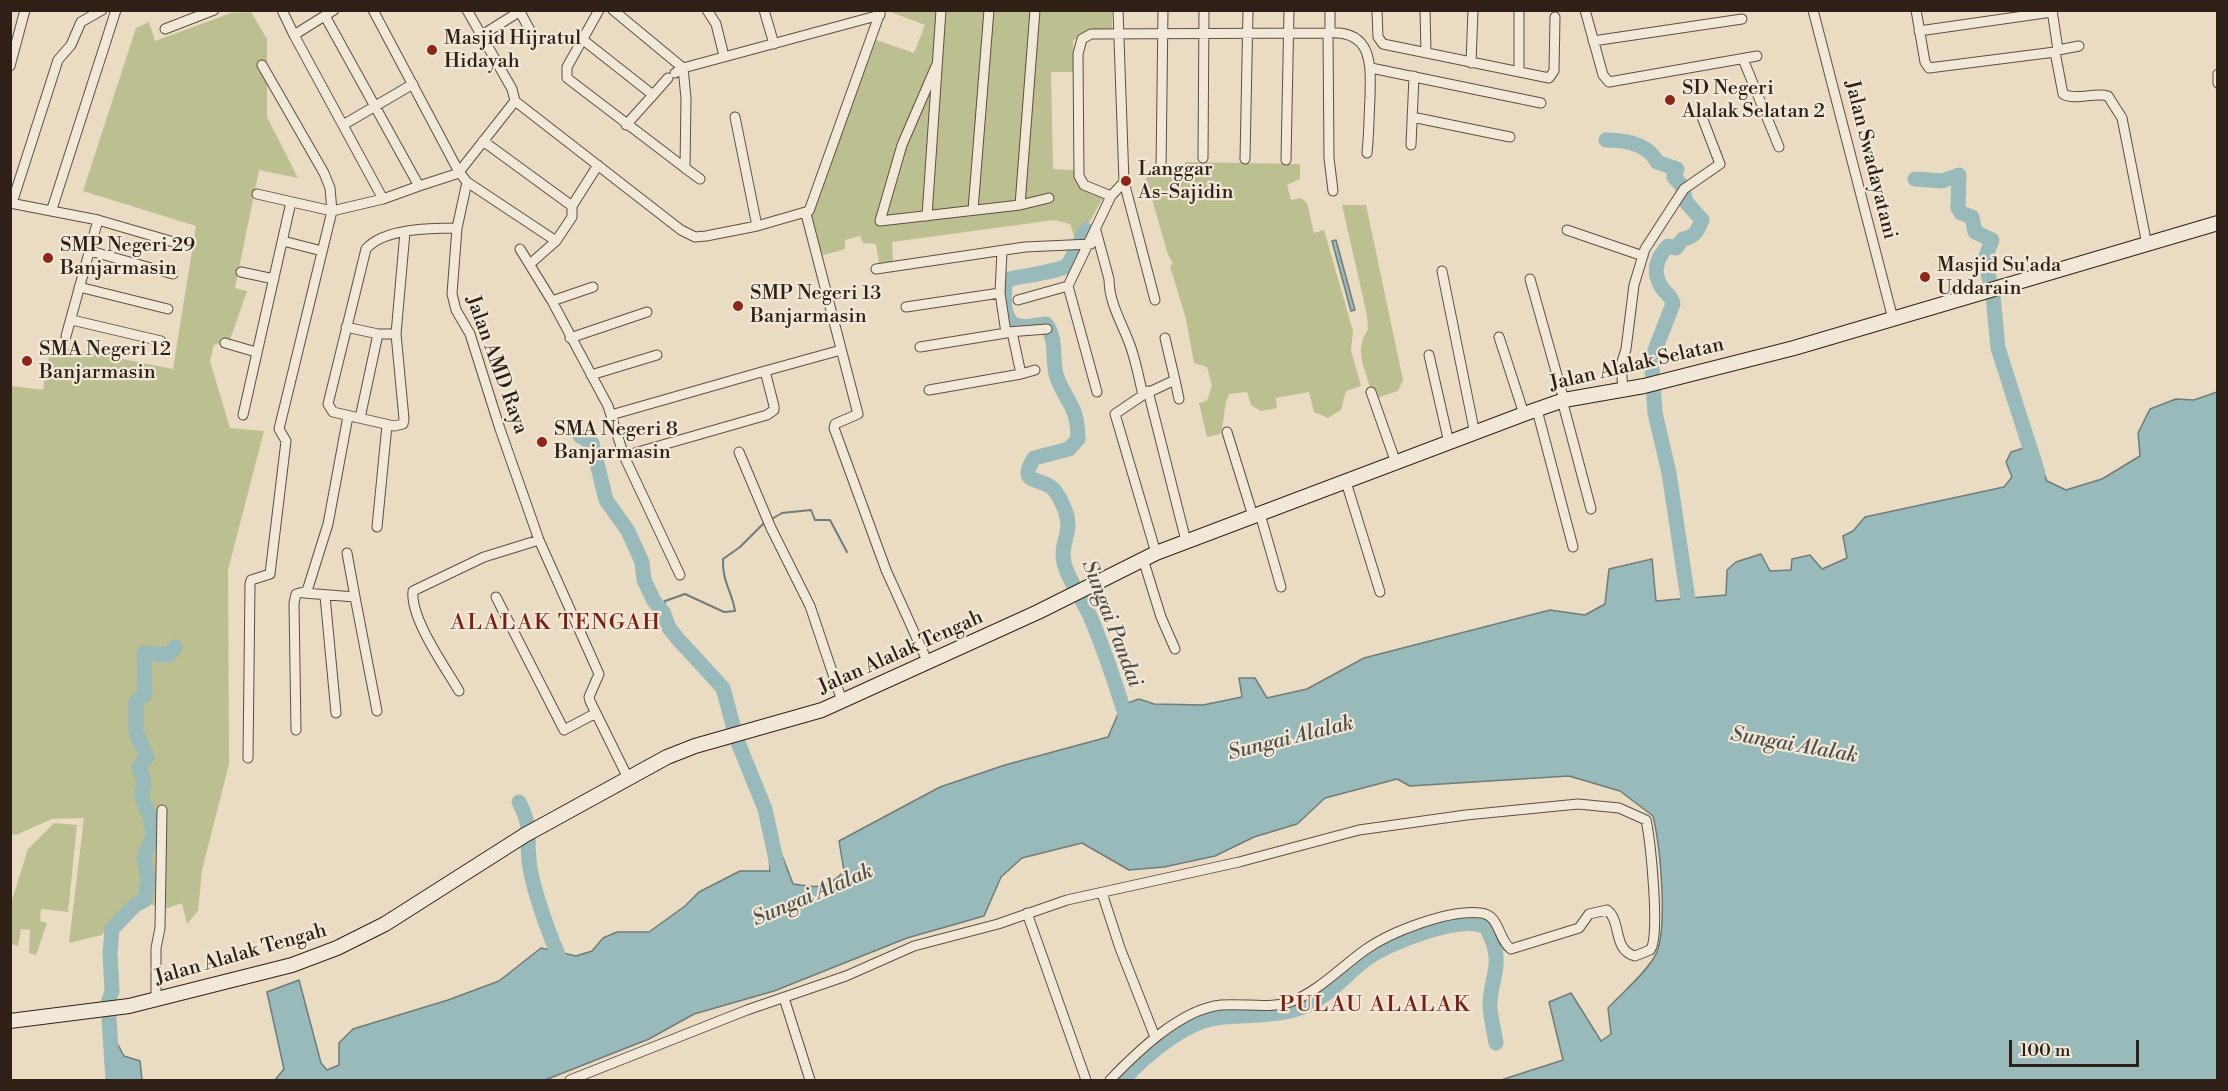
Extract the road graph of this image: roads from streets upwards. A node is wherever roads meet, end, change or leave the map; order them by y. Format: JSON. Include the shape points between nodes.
{"nodes":[{"id":1,"x":25,"y":10,"type":"edge"},
{"id":2,"x":102,"y":10,"type":"edge"},
{"id":3,"x":116,"y":10,"type":"edge"},
{"id":4,"x":214,"y":10,"type":"edge"},
{"id":5,"x":282,"y":10,"type":"edge"},
{"id":6,"x":334,"y":10,"type":"edge"},
{"id":7,"x":373,"y":10,"type":"edge"},
{"id":8,"x":467,"y":10,"type":"edge"},
{"id":9,"x":599,"y":10,"type":"edge"},
{"id":10,"x":613,"y":10,"type":"edge"},
{"id":11,"x":707,"y":10,"type":"edge"},
{"id":12,"x":764,"y":10,"type":"edge"},
{"id":13,"x":941,"y":10,"type":"edge"},
{"id":14,"x":989,"y":10,"type":"edge"},
{"id":15,"x":1035,"y":10,"type":"edge"},
{"id":16,"x":1118,"y":10,"type":"edge"},
{"id":17,"x":1163,"y":10,"type":"edge"},
{"id":18,"x":1204,"y":10,"type":"edge"},
{"id":19,"x":1248,"y":10,"type":"edge"},
{"id":20,"x":1289,"y":10,"type":"edge"},
{"id":21,"x":1330,"y":10,"type":"edge"},
{"id":22,"x":1377,"y":10,"type":"edge"},
{"id":23,"x":1425,"y":10,"type":"edge"},
{"id":24,"x":1473,"y":10,"type":"edge"},
{"id":25,"x":1519,"y":10,"type":"edge"},
{"id":26,"x":1585,"y":10,"type":"edge"},
{"id":27,"x":1813,"y":10,"type":"edge"},
{"id":28,"x":1916,"y":10,"type":"edge"},
{"id":29,"x":521,"y":11,"type":"edge"},
{"id":30,"x":2052,"y":11,"type":"edge"},
{"id":31,"x":881,"y":13,"type":"edge"},
{"id":32,"x":325,"y":16,"type":"junction"},
{"id":33,"x":1555,"y":17,"type":"dead end"},
{"id":34,"x":1742,"y":19,"type":"dead end"},
{"id":35,"x":165,"y":29,"type":"dead end"},
{"id":36,"x":1919,"y":31,"type":"junction"},
{"id":37,"x":531,"y":32,"type":"dead end"},
{"id":38,"x":1249,"y":32,"type":"junction"},
{"id":39,"x":1289,"y":32,"type":"junction"},
{"id":40,"x":1204,"y":33,"type":"junction"},
{"id":41,"x":1329,"y":33,"type":"junction"},
{"id":42,"x":294,"y":35,"type":"junction"},
{"id":43,"x":482,"y":35,"type":"junction"},
{"id":44,"x":1119,"y":35,"type":"junction"},
{"id":45,"x":1164,"y":35,"type":"junction"},
{"id":46,"x":582,"y":39,"type":"junction"},
{"id":47,"x":1593,"y":42,"type":"junction"},
{"id":48,"x":774,"y":44,"type":"junction"},
{"id":49,"x":2079,"y":46,"type":"dead end"},
{"id":50,"x":2056,"y":51,"type":"junction"},
{"id":51,"x":1426,"y":53,"type":"junction"},
{"id":52,"x":724,"y":56,"type":"junction"},
{"id":53,"x":1757,"y":56,"type":"dead end"},
{"id":54,"x":1743,"y":59,"type":"junction"},
{"id":55,"x":1472,"y":63,"type":"junction"},
{"id":56,"x":937,"y":64,"type":"junction"},
{"id":57,"x":262,"y":65,"type":"dead end"},
{"id":58,"x":10,"y":66,"type":"edge"},
{"id":59,"x":1371,"y":68,"type":"junction"},
{"id":60,"x":1519,"y":71,"type":"junction"},
{"id":61,"x":675,"y":73,"type":"junction"},
{"id":62,"x":2217,"y":74,"type":"edge"},
{"id":63,"x":1414,"y":76,"type":"junction"},
{"id":64,"x":2217,"y":83,"type":"edge"},
{"id":65,"x":412,"y":84,"type":"junction"},
{"id":66,"x":653,"y":95,"type":"junction"},
{"id":67,"x":514,"y":101,"type":"junction"},
{"id":68,"x":1541,"y":103,"type":"dead end"},
{"id":69,"x":375,"y":106,"type":"junction"},
{"id":70,"x":735,"y":117,"type":"dead end"},
{"id":71,"x":1412,"y":117,"type":"junction"},
{"id":72,"x":1702,"y":117,"type":"dead end"},
{"id":73,"x":626,"y":124,"type":"junction"},
{"id":74,"x":343,"y":125,"type":"junction"},
{"id":75,"x":1510,"y":136,"type":"dead end"},
{"id":76,"x":483,"y":141,"type":"junction"},
{"id":77,"x":1411,"y":145,"type":"dead end"},
{"id":78,"x":1779,"y":147,"type":"dead end"},
{"id":79,"x":1367,"y":153,"type":"dead end"},
{"id":80,"x":1203,"y":158,"type":"dead end"},
{"id":81,"x":1245,"y":159,"type":"dead end"},
{"id":82,"x":1286,"y":160,"type":"dead end"},
{"id":83,"x":598,"y":165,"type":"junction"},
{"id":84,"x":685,"y":168,"type":"junction"},
{"id":85,"x":1161,"y":171,"type":"dead end"},
{"id":86,"x":459,"y":173,"type":"junction"},
{"id":87,"x":15,"y":177,"type":"edge"},
{"id":88,"x":700,"y":179,"type":"dead end"},
{"id":89,"x":467,"y":182,"type":"junction"},
{"id":90,"x":1124,"y":182,"type":"junction"},
{"id":91,"x":419,"y":186,"type":"junction"},
{"id":92,"x":1333,"y":190,"type":"dead end"},
{"id":93,"x":257,"y":194,"type":"dead end"},
{"id":94,"x":1111,"y":196,"type":"junction"},
{"id":95,"x":1049,"y":198,"type":"dead end"},
{"id":96,"x":383,"y":199,"type":"junction"},
{"id":97,"x":291,"y":202,"type":"junction"},
{"id":98,"x":11,"y":203,"type":"edge"},
{"id":99,"x":1020,"y":205,"type":"junction"},
{"id":100,"x":572,"y":206,"type":"junction"},
{"id":101,"x":52,"y":209,"type":"junction"},
{"id":102,"x":973,"y":210,"type":"junction"},
{"id":103,"x":332,"y":211,"type":"junction"},
{"id":104,"x":806,"y":214,"type":"junction"},
{"id":105,"x":927,"y":216,"type":"junction"},
{"id":106,"x":98,"y":220,"type":"junction"},
{"id":107,"x":2217,"y":223,"type":"edge"},
{"id":108,"x":758,"y":226,"type":"junction"},
{"id":109,"x":457,"y":228,"type":"junction"},
{"id":110,"x":1567,"y":230,"type":"dead end"},
{"id":111,"x":1096,"y":231,"type":"junction"},
{"id":112,"x":405,"y":232,"type":"junction"},
{"id":113,"x":283,"y":241,"type":"junction"},
{"id":114,"x":555,"y":241,"type":"junction"},
{"id":115,"x":1082,"y":244,"type":"junction"},
{"id":116,"x":183,"y":245,"type":"dead end"},
{"id":117,"x":1097,"y":245,"type":"junction"},
{"id":118,"x":2147,"y":245,"type":"junction"},
{"id":119,"x":520,"y":249,"type":"dead end"},
{"id":120,"x":90,"y":251,"type":"junction"},
{"id":121,"x":321,"y":251,"type":"junction"},
{"id":122,"x":1002,"y":251,"type":"junction"},
{"id":123,"x":1642,"y":256,"type":"junction"},
{"id":124,"x":530,"y":264,"type":"junction"},
{"id":125,"x":876,"y":269,"type":"dead end"},
{"id":126,"x":1442,"y":271,"type":"dead end"},
{"id":127,"x":241,"y":272,"type":"dead end"},
{"id":128,"x":173,"y":274,"type":"dead end"},
{"id":129,"x":274,"y":279,"type":"junction"},
{"id":130,"x":1530,"y":279,"type":"dead end"},
{"id":131,"x":593,"y":286,"type":"dead end"},
{"id":132,"x":1068,"y":286,"type":"junction"},
{"id":133,"x":79,"y":287,"type":"junction"},
{"id":134,"x":1000,"y":293,"type":"junction"},
{"id":135,"x":1018,"y":300,"type":"dead end"},
{"id":136,"x":1155,"y":300,"type":"dead end"},
{"id":137,"x":552,"y":301,"type":"junction"},
{"id":138,"x":906,"y":307,"type":"dead end"},
{"id":139,"x":168,"y":309,"type":"dead end"},
{"id":140,"x":647,"y":312,"type":"dead end"},
{"id":141,"x":1893,"y":319,"type":"junction"},
{"id":142,"x":72,"y":320,"type":"junction"},
{"id":143,"x":346,"y":327,"type":"junction"},
{"id":144,"x":1047,"y":329,"type":"dead end"},
{"id":145,"x":1009,"y":332,"type":"junction"},
{"id":146,"x":378,"y":334,"type":"junction"},
{"id":147,"x":396,"y":334,"type":"junction"},
{"id":148,"x":66,"y":336,"type":"dead end"},
{"id":149,"x":1498,"y":337,"type":"dead end"},
{"id":150,"x":570,"y":338,"type":"junction"},
{"id":151,"x":1165,"y":338,"type":"dead end"},
{"id":152,"x":161,"y":340,"type":"dead end"},
{"id":153,"x":225,"y":343,"type":"dead end"},
{"id":154,"x":920,"y":347,"type":"dead end"},
{"id":155,"x":842,"y":350,"type":"junction"},
{"id":156,"x":256,"y":352,"type":"junction"},
{"id":157,"x":657,"y":355,"type":"dead end"},
{"id":158,"x":1429,"y":355,"type":"dead end"},
{"id":159,"x":1035,"y":370,"type":"dead end"},
{"id":160,"x":765,"y":371,"type":"junction"},
{"id":161,"x":1021,"y":374,"type":"junction"},
{"id":162,"x":591,"y":375,"type":"junction"},
{"id":163,"x":1175,"y":381,"type":"junction"},
{"id":164,"x":1623,"y":389,"type":"junction"},
{"id":165,"x":929,"y":390,"type":"dead end"},
{"id":166,"x":1097,"y":392,"type":"dead end"},
{"id":167,"x":1371,"y":392,"type":"dead end"},
{"id":168,"x":1145,"y":393,"type":"junction"},
{"id":169,"x":1179,"y":399,"type":"dead end"},
{"id":170,"x":1563,"y":400,"type":"junction"},
{"id":171,"x":1531,"y":412,"type":"junction"},
{"id":172,"x":611,"y":414,"type":"junction"},
{"id":173,"x":243,"y":415,"type":"dead end"},
{"id":174,"x":348,"y":416,"type":"junction"},
{"id":175,"x":360,"y":418,"type":"junction"},
{"id":176,"x":387,"y":425,"type":"junction"},
{"id":177,"x":1227,"y":432,"type":"dead end"},
{"id":178,"x":1475,"y":434,"type":"junction"},
{"id":179,"x":1449,"y":443,"type":"junction"},
{"id":180,"x":739,"y":452,"type":"dead end"},
{"id":181,"x":624,"y":456,"type":"junction"},
{"id":182,"x":1396,"y":463,"type":"junction"},
{"id":183,"x":1346,"y":482,"type":"junction"},
{"id":184,"x":1591,"y":509,"type":"dead end"},
{"id":185,"x":1256,"y":515,"type":"junction"},
{"id":186,"x":377,"y":527,"type":"dead end"},
{"id":187,"x":539,"y":540,"type":"junction"},
{"id":188,"x":1186,"y":541,"type":"junction"},
{"id":189,"x":1573,"y":547,"type":"dead end"},
{"id":190,"x":347,"y":553,"type":"dead end"},
{"id":191,"x":1149,"y":556,"type":"junction"},
{"id":192,"x":680,"y":575,"type":"dead end"},
{"id":193,"x":1281,"y":587,"type":"dead end"},
{"id":194,"x":1078,"y":591,"type":"joint"},
{"id":195,"x":1380,"y":592,"type":"dead end"},
{"id":196,"x":304,"y":593,"type":"junction"},
{"id":197,"x":325,"y":596,"type":"junction"},
{"id":198,"x":355,"y":597,"type":"junction"},
{"id":199,"x":496,"y":597,"type":"dead end"},
{"id":200,"x":1175,"y":649,"type":"dead end"},
{"id":201,"x":928,"y":663,"type":"junction"},
{"id":202,"x":459,"y":691,"type":"dead end"},
{"id":203,"x":842,"y":701,"type":"junction"},
{"id":204,"x":376,"y":711,"type":"dead end"},
{"id":205,"x":336,"y":713,"type":"dead end"},
{"id":206,"x":596,"y":713,"type":"junction"},
{"id":207,"x":296,"y":730,"type":"dead end"},
{"id":208,"x":248,"y":758,"type":"dead end"},
{"id":209,"x":628,"y":778,"type":"junction"},
{"id":210,"x":162,"y":810,"type":"dead end"},
{"id":211,"x":1102,"y":893,"type":"junction"},
{"id":212,"x":1027,"y":913,"type":"junction"},
{"id":213,"x":784,"y":998,"type":"junction"},
{"id":214,"x":156,"y":1000,"type":"junction"},
{"id":215,"x":10,"y":1021,"type":"edge"},
{"id":216,"x":1155,"y":1037,"type":"junction"},
{"id":217,"x":570,"y":1080,"type":"edge"},
{"id":218,"x":810,"y":1080,"type":"edge"},
{"id":219,"x":1086,"y":1080,"type":"edge"},
{"id":220,"x":1110,"y":1080,"type":"edge"}],
"edges":[{"from":1,"to":58,"type":"street"},
{"from":2,"to":87,"type":"street","via":[[81,22],[71,45],[58,60]]},
{"from":3,"to":101,"type":"street"},
{"from":4,"to":35,"type":"street"},
{"from":5,"to":42,"type":"street"},
{"from":6,"to":32,"type":"street"},
{"from":7,"to":65,"type":"street"},
{"from":8,"to":43,"type":"street"},
{"from":9,"to":46,"type":"street"},
{"from":10,"to":61,"type":"street"},
{"from":11,"to":52,"type":"street","via":[[716,24]]},
{"from":12,"to":48,"type":"street"},
{"from":13,"to":56,"type":"street"},
{"from":14,"to":102,"type":"street"},
{"from":15,"to":99,"type":"street"},
{"from":16,"to":44,"type":"street"},
{"from":17,"to":45,"type":"street"},
{"from":18,"to":40,"type":"street"},
{"from":19,"to":38,"type":"street"},
{"from":20,"to":39,"type":"street"},
{"from":21,"to":41,"type":"street"},
{"from":22,"to":51,"type":"street","via":[[1378,37],[1383,44]]},
{"from":23,"to":51,"type":"street"},
{"from":24,"to":55,"type":"street"},
{"from":25,"to":60,"type":"street"},
{"from":26,"to":47,"type":"street"},
{"from":27,"to":141,"type":"street","name":"Jalan Swadayatani"},
{"from":28,"to":36,"type":"street"},
{"from":29,"to":37,"type":"street"},
{"from":29,"to":43,"type":"street"},
{"from":30,"to":36,"type":"street"},
{"from":30,"to":50,"type":"street"},
{"from":31,"to":48,"type":"street"},
{"from":31,"to":104,"type":"street"},
{"from":32,"to":42,"type":"street"},
{"from":32,"to":69,"type":"street"},
{"from":33,"to":60,"type":"street","via":[[1553,74],[1549,78]]},
{"from":34,"to":47,"type":"street"},
{"from":36,"to":50,"type":"street","via":[[1929,68]]},
{"from":38,"to":39,"type":"street"},
{"from":38,"to":40,"type":"street"},
{"from":38,"to":81,"type":"street"},
{"from":39,"to":41,"type":"street"},
{"from":39,"to":82,"type":"street"},
{"from":40,"to":45,"type":"street"},
{"from":40,"to":80,"type":"street"},
{"from":41,"to":59,"type":"street","via":[[1357,39]]},
{"from":41,"to":92,"type":"street","via":[[1329,158]]},
{"from":42,"to":74,"type":"street"},
{"from":43,"to":67,"type":"street","via":[[512,89]]},
{"from":44,"to":45,"type":"street"},
{"from":44,"to":90,"type":"street"},
{"from":44,"to":94,"type":"street","via":[[1085,36],[1079,43],[1078,54],[1079,176],[1084,185]]},
{"from":45,"to":85,"type":"street"},
{"from":46,"to":66,"type":"street"},
{"from":46,"to":73,"type":"street","via":[[567,67],[567,78]]},
{"from":47,"to":54,"type":"street","via":[[1606,81],[1614,83]]},
{"from":48,"to":52,"type":"street"},
{"from":49,"to":50,"type":"street"},
{"from":50,"to":118,"type":"street","via":[[2063,94],[2108,96],[2122,118]]},
{"from":51,"to":55,"type":"street"},
{"from":52,"to":61,"type":"street"},
{"from":53,"to":54,"type":"street"},
{"from":54,"to":78,"type":"street"},
{"from":55,"to":60,"type":"street"},
{"from":56,"to":105,"type":"street"},
{"from":56,"to":105,"type":"street","via":[[902,145],[880,221]]},
{"from":57,"to":103,"type":"street","via":[[324,173]]},
{"from":59,"to":63,"type":"street"},
{"from":59,"to":79,"type":"street"},
{"from":61,"to":66,"type":"street"},
{"from":61,"to":84,"type":"street","via":[[686,98]]},
{"from":62,"to":64,"type":"street"},
{"from":63,"to":68,"type":"street"},
{"from":63,"to":71,"type":"street"},
{"from":65,"to":69,"type":"street"},
{"from":65,"to":86,"type":"street"},
{"from":66,"to":73,"type":"street"},
{"from":67,"to":76,"type":"street"},
{"from":67,"to":83,"type":"street"},
{"from":69,"to":74,"type":"street"},
{"from":69,"to":91,"type":"street"},
{"from":70,"to":108,"type":"street"},
{"from":71,"to":75,"type":"street"},
{"from":71,"to":77,"type":"street"},
{"from":72,"to":123,"type":"street","via":[[1720,164],[1677,197]]},
{"from":73,"to":84,"type":"street"},
{"from":74,"to":96,"type":"street"},
{"from":76,"to":86,"type":"street"},
{"from":76,"to":100,"type":"street"},
{"from":83,"to":100,"type":"street"},
{"from":83,"to":108,"type":"street","via":[[695,237]]},
{"from":84,"to":88,"type":"street"},
{"from":86,"to":89,"type":"street"},
{"from":86,"to":91,"type":"street"},
{"from":87,"to":98,"type":"street"},
{"from":89,"to":109,"type":"street","name":"Jalan AMD Raya"},
{"from":89,"to":114,"type":"street"},
{"from":90,"to":94,"type":"street"},
{"from":90,"to":136,"type":"street"},
{"from":91,"to":96,"type":"street"},
{"from":93,"to":97,"type":"street"},
{"from":94,"to":111,"type":"street"},
{"from":95,"to":99,"type":"street"},
{"from":96,"to":103,"type":"street"},
{"from":97,"to":103,"type":"street"},
{"from":97,"to":113,"type":"street"},
{"from":98,"to":101,"type":"street"},
{"from":99,"to":102,"type":"street"},
{"from":100,"to":114,"type":"street","via":[[572,217]]},
{"from":101,"to":106,"type":"street"},
{"from":102,"to":105,"type":"street"},
{"from":103,"to":121,"type":"street"},
{"from":104,"to":108,"type":"street"},
{"from":104,"to":155,"type":"street"},
{"from":106,"to":116,"type":"street"},
{"from":106,"to":120,"type":"street"},
{"from":107,"to":118,"type":"street","name":"Jalan Alalak Selatan"},
{"from":109,"to":112,"type":"street"},
{"from":109,"to":187,"type":"street","name":"Jalan AMD Raya","via":[[454,303],[470,334]]},
{"from":110,"to":123,"type":"street"},
{"from":111,"to":115,"type":"street"},
{"from":111,"to":117,"type":"street"},
{"from":112,"to":143,"type":"street","via":[[366,249]]},
{"from":112,"to":147,"type":"street"},
{"from":113,"to":121,"type":"street"},
{"from":113,"to":129,"type":"street"},
{"from":114,"to":124,"type":"street"},
{"from":115,"to":117,"type":"street"},
{"from":115,"to":122,"type":"street"},
{"from":115,"to":132,"type":"street"},
{"from":117,"to":168,"type":"street","via":[[1119,323]]},
{"from":118,"to":141,"type":"street","name":"Jalan Alalak Selatan"},
{"from":119,"to":124,"type":"street"},
{"from":120,"to":128,"type":"street"},
{"from":120,"to":133,"type":"street"},
{"from":121,"to":208,"type":"street","via":[[279,429],[286,441],[270,574],[251,580],[250,584]]},
{"from":122,"to":125,"type":"street"},
{"from":122,"to":134,"type":"street"},
{"from":123,"to":164,"type":"street","via":[[1621,365]]},
{"from":124,"to":137,"type":"street"},
{"from":126,"to":178,"type":"street"},
{"from":127,"to":129,"type":"street"},
{"from":129,"to":156,"type":"street"},
{"from":130,"to":170,"type":"street"},
{"from":131,"to":137,"type":"street"},
{"from":132,"to":135,"type":"street"},
{"from":132,"to":166,"type":"street"},
{"from":133,"to":139,"type":"street"},
{"from":133,"to":142,"type":"street"},
{"from":134,"to":138,"type":"street"},
{"from":134,"to":145,"type":"street"},
{"from":137,"to":150,"type":"street"},
{"from":140,"to":150,"type":"street"},
{"from":141,"to":164,"type":"street","name":"Jalan Alalak Selatan"},
{"from":142,"to":148,"type":"street"},
{"from":142,"to":152,"type":"street"},
{"from":143,"to":146,"type":"street"},
{"from":143,"to":174,"type":"street","via":[[328,404],[333,412]]},
{"from":144,"to":145,"type":"street"},
{"from":145,"to":154,"type":"street"},
{"from":145,"to":161,"type":"street"},
{"from":146,"to":147,"type":"street"},
{"from":146,"to":175,"type":"street"},
{"from":147,"to":176,"type":"street","via":[[404,419],[400,426]]},
{"from":149,"to":171,"type":"street"},
{"from":150,"to":162,"type":"street"},
{"from":151,"to":163,"type":"street"},
{"from":153,"to":156,"type":"street"},
{"from":155,"to":160,"type":"street"},
{"from":155,"to":201,"type":"street","via":[[858,414],[834,428],[886,570]]},
{"from":156,"to":173,"type":"street"},
{"from":157,"to":162,"type":"street"},
{"from":158,"to":179,"type":"street"},
{"from":159,"to":161,"type":"street"},
{"from":160,"to":172,"type":"street"},
{"from":160,"to":181,"type":"street","via":[[774,406],[767,415]]},
{"from":161,"to":165,"type":"street"},
{"from":162,"to":172,"type":"street"},
{"from":163,"to":168,"type":"street"},
{"from":163,"to":169,"type":"street"},
{"from":164,"to":170,"type":"street","name":"Jalan Alalak Selatan"},
{"from":167,"to":182,"type":"street"},
{"from":168,"to":188,"type":"street"},
{"from":168,"to":191,"type":"street","via":[[1115,414]]},
{"from":170,"to":171,"type":"street","name":"Jalan Alalak Selatan"},
{"from":170,"to":184,"type":"street"},
{"from":171,"to":178,"type":"street","name":"Jalan Alalak Selatan"},
{"from":171,"to":189,"type":"street"},
{"from":172,"to":181,"type":"street"},
{"from":174,"to":175,"type":"street"},
{"from":174,"to":196,"type":"street","via":[[328,524]]},
{"from":175,"to":176,"type":"street"},
{"from":176,"to":186,"type":"street"},
{"from":177,"to":185,"type":"street"},
{"from":178,"to":179,"type":"street","name":"Jalan Alalak Selatan"},
{"from":179,"to":182,"type":"street","name":"Jalan Alalak Selatan"},
{"from":180,"to":203,"type":"street","via":[[810,606]]},
{"from":181,"to":192,"type":"street"},
{"from":182,"to":183,"type":"street","name":"Jalan Alalak Selatan"},
{"from":183,"to":185,"type":"street","name":"Jalan Alalak Selatan"},
{"from":183,"to":195,"type":"street"},
{"from":185,"to":188,"type":"street","name":"Jalan Alalak Selatan"},
{"from":185,"to":193,"type":"street"},
{"from":187,"to":202,"type":"street","via":[[484,557],[413,591],[427,639]]},
{"from":187,"to":206,"type":"street","name":"Jalan AMD Raya","via":[[599,675],[589,697]]},
{"from":188,"to":191,"type":"street","name":"Jalan Alalak Selatan"},
{"from":190,"to":198,"type":"street"},
{"from":191,"to":194,"type":"street","name":"Jalan Alalak Selatan"},
{"from":191,"to":200,"type":"street","via":[[1161,617]]},
{"from":194,"to":201,"type":"street","name":"Jalan Alalak Tengah"},
{"from":196,"to":197,"type":"street"},
{"from":196,"to":207,"type":"street","via":[[296,594],[294,603]]},
{"from":197,"to":198,"type":"street"},
{"from":197,"to":205,"type":"street"},
{"from":198,"to":204,"type":"street"},
{"from":199,"to":206,"type":"street","via":[[564,730]]},
{"from":201,"to":203,"type":"street","name":"Jalan Alalak Tengah"},
{"from":203,"to":209,"type":"street","name":"Jalan Alalak Tengah","via":[[667,757]]},
{"from":206,"to":209,"type":"street","name":"Jalan AMD Raya"},
{"from":209,"to":214,"type":"street","name":"Jalan Alalak Tengah","via":[[529,833],[385,924],[337,948],[292,965]]},
{"from":210,"to":214,"type":"street"},
{"from":211,"to":212,"type":"street"},
{"from":211,"to":216,"type":"street"},
{"from":211,"to":216,"type":"street","via":[[1359,830],[1466,815],[1578,804],[1619,808],[1644,818],[1647,824],[1656,937],[1652,948],[1635,956],[1616,936],[1613,916],[1607,910],[1589,914],[1579,928],[1511,949],[1486,913],[1449,915],[1380,940],[1290,1002],[1208,1008]]},
{"from":212,"to":213,"type":"street","via":[[914,946]]},
{"from":212,"to":219,"type":"street"},
{"from":213,"to":217,"type":"street"},
{"from":213,"to":218,"type":"street"},
{"from":214,"to":215,"type":"street","name":"Jalan Alalak Tengah"},
{"from":216,"to":220,"type":"street"}]}
